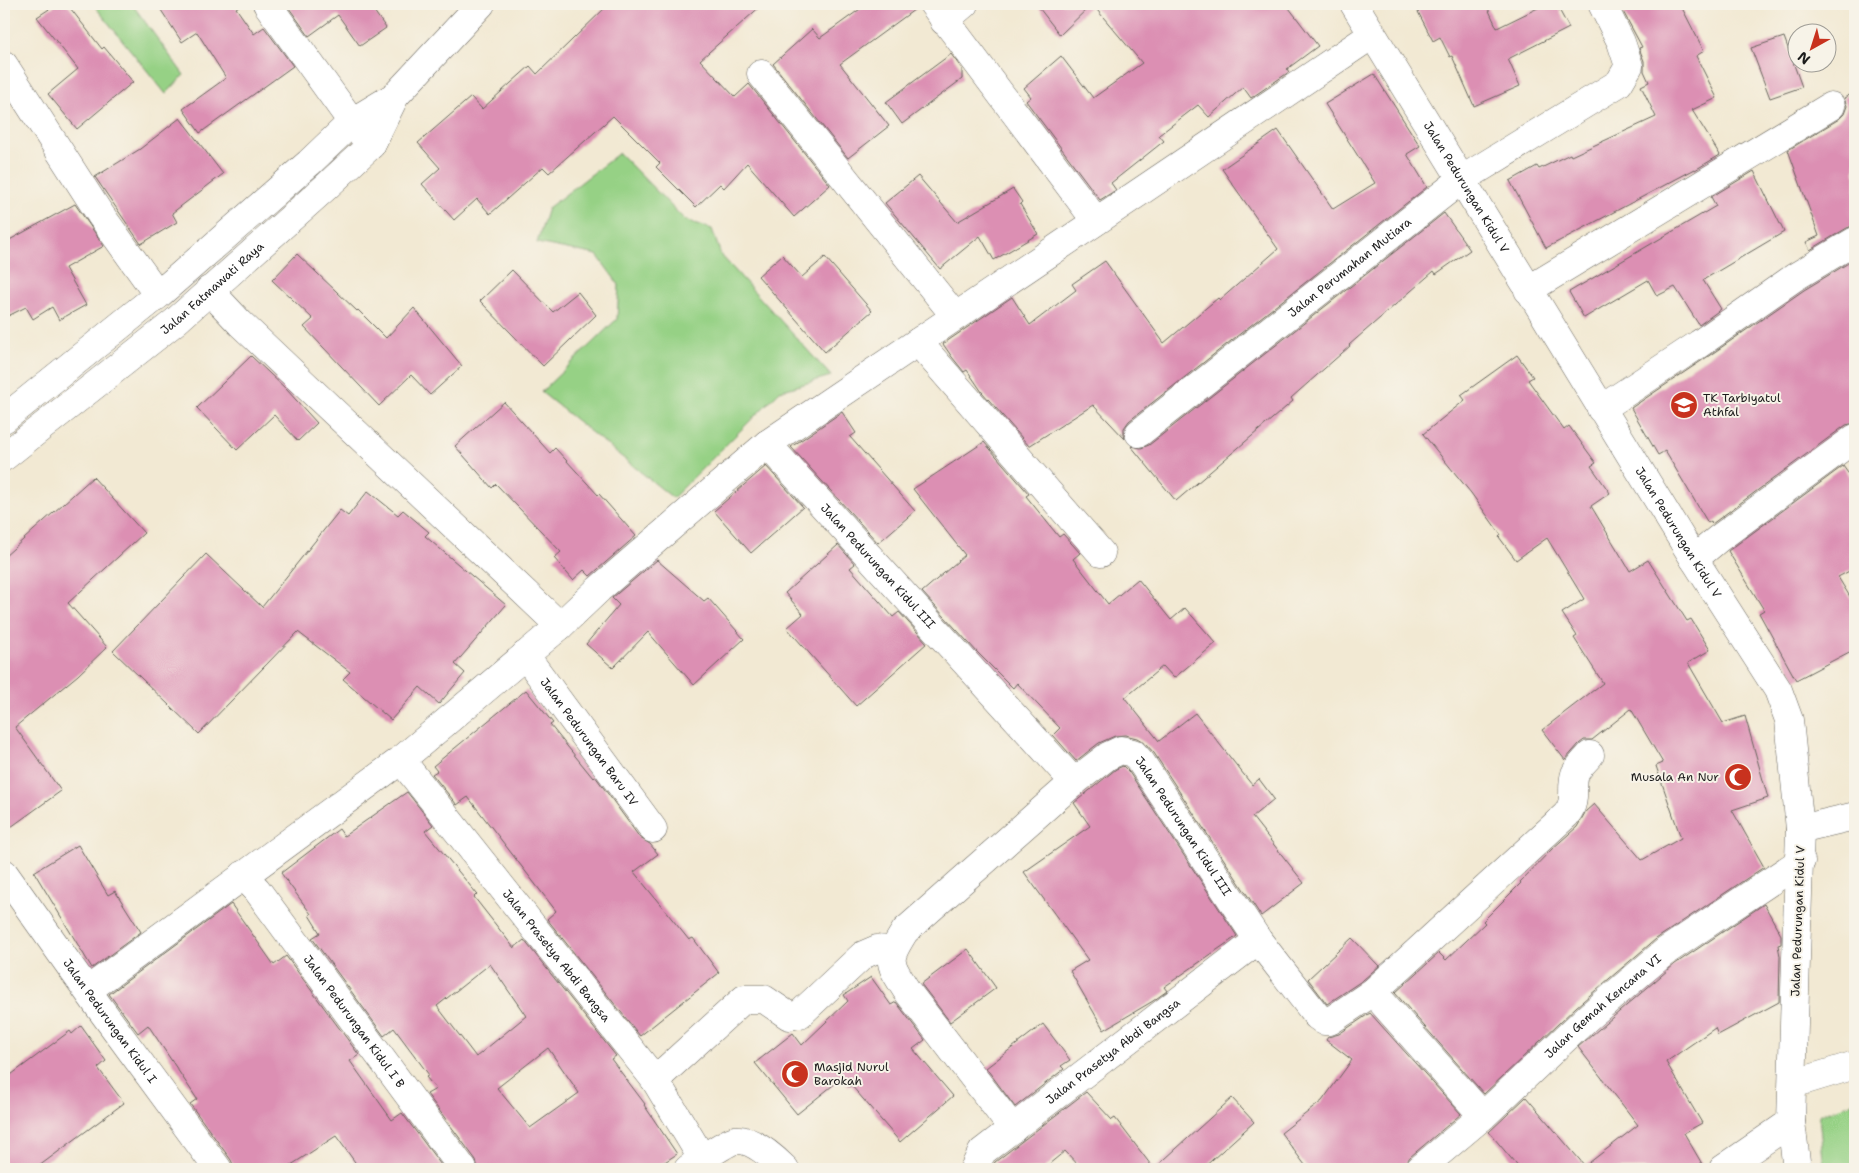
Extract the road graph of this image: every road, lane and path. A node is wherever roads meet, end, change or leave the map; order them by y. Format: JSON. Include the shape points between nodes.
{"nodes":[{"id":1,"x":267,"y":4,"type":"edge"},
{"id":2,"x":481,"y":4,"type":"edge"},
{"id":3,"x":1354,"y":4,"type":"edge"},
{"id":4,"x":1602,"y":4,"type":"edge"},
{"id":5,"x":947,"y":10,"type":"edge"},
{"id":6,"x":1372,"y":35,"type":"junction"},
{"id":7,"x":4,"y":64,"type":"edge"},
{"id":8,"x":761,"y":74,"type":"dead end"},
{"id":9,"x":395,"y":96,"type":"junction"},
{"id":10,"x":1831,"y":106,"type":"dead end"},
{"id":11,"x":352,"y":122,"type":"junction"},
{"id":12,"x":371,"y":145,"type":"junction"},
{"id":13,"x":1461,"y":180,"type":"junction"},
{"id":14,"x":1096,"y":221,"type":"junction"},
{"id":15,"x":1855,"y":241,"type":"edge"},
{"id":16,"x":209,"y":290,"type":"junction"},
{"id":17,"x":1528,"y":290,"type":"junction"},
{"id":18,"x":158,"y":295,"type":"junction"},
{"id":19,"x":956,"y":316,"type":"junction"},
{"id":20,"x":918,"y":342,"type":"junction"},
{"id":21,"x":1601,"y":409,"type":"junction"},
{"id":22,"x":4,"y":419,"type":"edge"},
{"id":23,"x":1139,"y":433,"type":"dead end"},
{"id":24,"x":1855,"y":438,"type":"edge"},
{"id":25,"x":767,"y":444,"type":"junction"},
{"id":26,"x":4,"y":457,"type":"edge"},
{"id":27,"x":1101,"y":553,"type":"dead end"},
{"id":28,"x":1694,"y":559,"type":"junction"},
{"id":29,"x":560,"y":626,"type":"junction"},
{"id":30,"x":525,"y":655,"type":"junction"},
{"id":31,"x":1590,"y":755,"type":"dead end"},
{"id":32,"x":401,"y":760,"type":"junction"},
{"id":33,"x":1074,"y":782,"type":"junction"},
{"id":34,"x":1855,"y":816,"type":"edge"},
{"id":35,"x":653,"y":829,"type":"dead end"},
{"id":36,"x":1800,"y":829,"type":"junction"},
{"id":37,"x":1800,"y":862,"type":"junction"},
{"id":38,"x":4,"y":873,"type":"edge"},
{"id":39,"x":243,"y":875,"type":"junction"},
{"id":40,"x":1258,"y":940,"type":"junction"},
{"id":41,"x":892,"y":952,"type":"junction"},
{"id":42,"x":88,"y":990,"type":"junction"},
{"id":43,"x":1373,"y":992,"type":"junction"},
{"id":44,"x":1855,"y":1065,"type":"edge"},
{"id":45,"x":655,"y":1080,"type":"junction"},
{"id":46,"x":1793,"y":1084,"type":"junction"},
{"id":47,"x":1483,"y":1116,"type":"junction"},
{"id":48,"x":1792,"y":1122,"type":"junction"},
{"id":49,"x":1012,"y":1129,"type":"junction"},
{"id":50,"x":695,"y":1164,"type":"edge"},
{"id":51,"x":218,"y":1169,"type":"edge"},
{"id":52,"x":463,"y":1169,"type":"edge"},
{"id":53,"x":785,"y":1169,"type":"edge"},
{"id":54,"x":974,"y":1169,"type":"edge"},
{"id":55,"x":1420,"y":1169,"type":"edge"},
{"id":56,"x":1723,"y":1169,"type":"edge"},
{"id":57,"x":1797,"y":1169,"type":"edge"}],
"edges":[{"from":1,"to":11,"type":"street"},
{"from":2,"to":9,"type":"street","name":"Jalan Fatmawati Raya"},
{"from":3,"to":6,"type":"street","name":"Jalan Pedurungan Kidul V"},
{"from":4,"to":13,"type":"street","name":"Jalan Perumahan Mutiara","via":[[1629,66],[1619,83]]},
{"from":5,"to":14,"type":"street"},
{"from":6,"to":13,"type":"street","name":"Jalan Pedurungan Kidul V"},
{"from":6,"to":14,"type":"street"},
{"from":7,"to":18,"type":"street","via":[[100,214]]},
{"from":8,"to":19,"type":"street"},
{"from":9,"to":11,"type":"street","name":"Jalan Fatmawati Raya"},
{"from":9,"to":12,"type":"street","name":"Jalan Fatmawati Raya"},
{"from":10,"to":17,"type":"street"},
{"from":11,"to":12,"type":"street"},
{"from":11,"to":18,"type":"street","name":"Jalan Fatmawati Raya"},
{"from":12,"to":16,"type":"street","name":"Jalan Fatmawati Raya"},
{"from":13,"to":17,"type":"street","name":"Jalan Pedurungan Kidul V"},
{"from":13,"to":23,"type":"street","name":"Jalan Perumahan Mutiara"},
{"from":14,"to":19,"type":"street"},
{"from":15,"to":21,"type":"street","via":[[1794,277]]},
{"from":16,"to":26,"type":"street","name":"Jalan Fatmawati Raya","via":[[176,321]]},
{"from":16,"to":29,"type":"street"},
{"from":17,"to":21,"type":"street","name":"Jalan Pedurungan Kidul V"},
{"from":18,"to":22,"type":"street","name":"Jalan Fatmawati Raya"},
{"from":19,"to":20,"type":"street"},
{"from":20,"to":25,"type":"street"},
{"from":20,"to":27,"type":"street"},
{"from":21,"to":28,"type":"street","name":"Jalan Pedurungan Kidul V"},
{"from":24,"to":28,"type":"street"},
{"from":25,"to":29,"type":"street"},
{"from":25,"to":33,"type":"street","name":"Jalan Pedurungan Kidul III"},
{"from":28,"to":36,"type":"street","name":"Jalan Pedurungan Kidul V","via":[[1778,690],[1789,720]]},
{"from":29,"to":30,"type":"street"},
{"from":30,"to":32,"type":"street"},
{"from":30,"to":35,"type":"street","name":"Jalan Pedurungan Baru IV"},
{"from":31,"to":43,"type":"street","name":"Jalan Pedurungan Kidul III","via":[[1575,774],[1574,801],[1566,815]]},
{"from":32,"to":39,"type":"street"},
{"from":32,"to":45,"type":"street","name":"Jalan Prasetya Abdi Bangsa"},
{"from":33,"to":40,"type":"street","name":"Jalan Pedurungan Kidul III","via":[[1108,756],[1122,750],[1133,753]]},
{"from":33,"to":41,"type":"street","via":[[905,931]]},
{"from":34,"to":36,"type":"street"},
{"from":36,"to":37,"type":"street","name":"Jalan Pedurungan Kidul V"},
{"from":37,"to":46,"type":"street","name":"Jalan Pedurungan Kidul V"},
{"from":37,"to":47,"type":"street","name":"Jalan Gemah Kencana VI","via":[[1666,951]]},
{"from":38,"to":42,"type":"street","name":"Jalan Pedurungan Kidul I"},
{"from":39,"to":42,"type":"street"},
{"from":39,"to":52,"type":"street","name":"Jalan Pedurungan Kidul I B"},
{"from":40,"to":43,"type":"street","name":"Jalan Pedurungan Kidul III","via":[[1317,1016],[1324,1020],[1330,1021]]},
{"from":40,"to":49,"type":"street","name":"Jalan Prasetya Abdi Bangsa"},
{"from":41,"to":45,"type":"street","via":[[877,949],[863,954],[800,1014],[789,1016],[764,998],[744,999]]},
{"from":41,"to":49,"type":"street","via":[[892,967],[907,990]]},
{"from":42,"to":51,"type":"street","name":"Jalan Pedurungan Kidul I"},
{"from":43,"to":47,"type":"street"},
{"from":44,"to":46,"type":"street"},
{"from":45,"to":50,"type":"street","name":"Jalan Prasetya Abdi Bangsa"},
{"from":46,"to":48,"type":"street","name":"Jalan Pedurungan Kidul V"},
{"from":47,"to":55,"type":"street","name":"Jalan Gemah Kencana VI"},
{"from":48,"to":56,"type":"street"},
{"from":48,"to":57,"type":"street","name":"Jalan Pedurungan Kidul V"},
{"from":49,"to":54,"type":"street","name":"Jalan Prasetya Abdi Bangsa","via":[[982,1152]]},
{"from":50,"to":53,"type":"street","via":[[735,1140],[747,1142],[774,1158]]}]}
